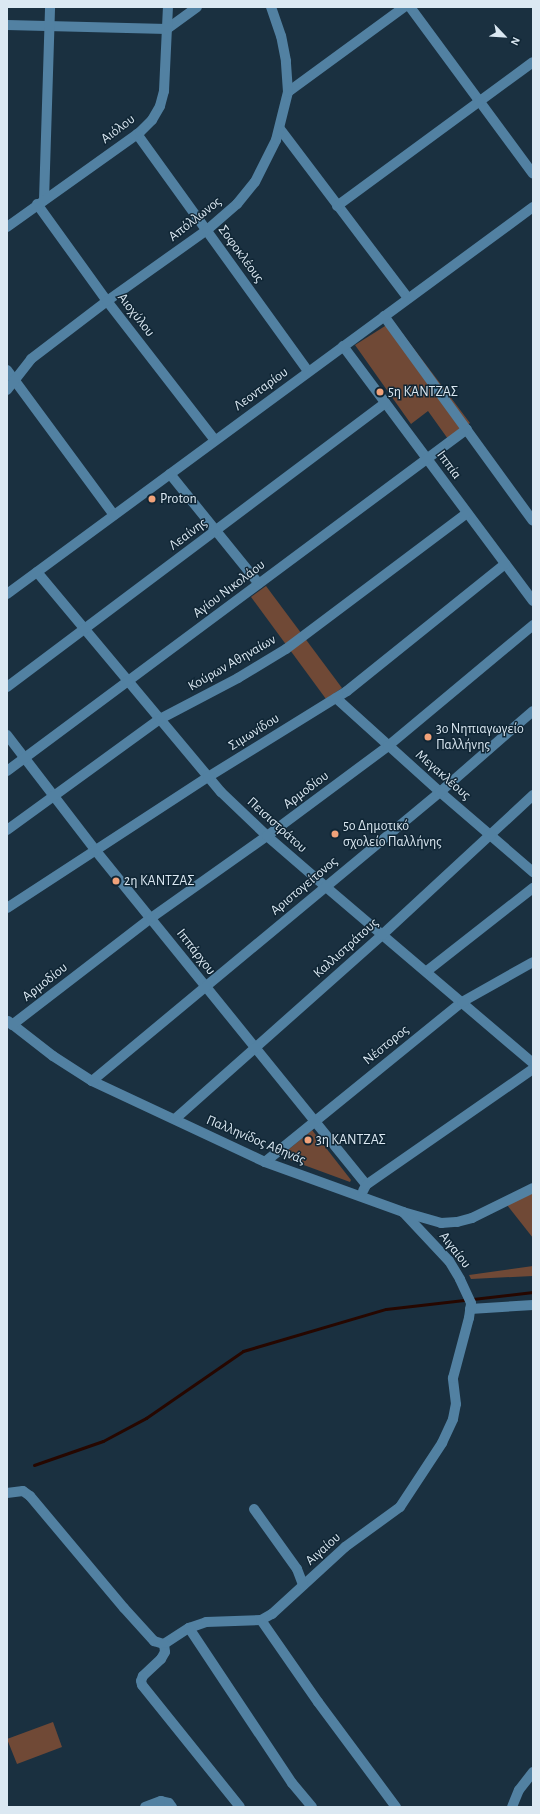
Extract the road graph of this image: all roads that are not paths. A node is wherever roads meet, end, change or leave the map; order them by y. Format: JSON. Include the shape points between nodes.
{"nodes":[{"id":1,"x":50,"y":7,"type":"edge"},
{"id":2,"x":168,"y":7,"type":"edge"},
{"id":3,"x":197,"y":7,"type":"edge"},
{"id":4,"x":271,"y":7,"type":"edge"},
{"id":5,"x":404,"y":7,"type":"edge"},
{"id":6,"x":410,"y":7,"type":"edge"},
{"id":7,"x":7,"y":25,"type":"edge"},
{"id":8,"x":49,"y":26,"type":"junction"},
{"id":9,"x":167,"y":29,"type":"junction"},
{"id":10,"x":533,"y":62,"type":"edge"},
{"id":11,"x":288,"y":92,"type":"junction"},
{"id":12,"x":479,"y":102,"type":"junction"},
{"id":13,"x":280,"y":129,"type":"junction"},
{"id":14,"x":137,"y":134,"type":"junction"},
{"id":15,"x":533,"y":174,"type":"edge"},
{"id":16,"x":40,"y":202,"type":"junction"},
{"id":17,"x":337,"y":206,"type":"junction"},
{"id":18,"x":533,"y":207,"type":"edge"},
{"id":19,"x":7,"y":227,"type":"edge"},
{"id":20,"x":207,"y":230,"type":"junction"},
{"id":21,"x":408,"y":298,"type":"junction"},
{"id":22,"x":107,"y":301,"type":"junction"},
{"id":23,"x":384,"y":316,"type":"junction"},
{"id":24,"x":343,"y":346,"type":"junction"},
{"id":25,"x":7,"y":370,"type":"edge"},
{"id":26,"x":308,"y":371,"type":"junction"},
{"id":27,"x":14,"y":379,"type":"junction"},
{"id":28,"x":7,"y":390,"type":"edge"},
{"id":29,"x":385,"y":403,"type":"junction"},
{"id":30,"x":467,"y":429,"type":"junction"},
{"id":31,"x":215,"y":440,"type":"junction"},
{"id":32,"x":427,"y":458,"type":"junction"},
{"id":33,"x":170,"y":474,"type":"junction"},
{"id":34,"x":467,"y":513,"type":"junction"},
{"id":35,"x":114,"y":515,"type":"junction"},
{"id":36,"x":533,"y":521,"type":"edge"},
{"id":37,"x":215,"y":531,"type":"junction"},
{"id":38,"x":505,"y":564,"type":"junction"},
{"id":39,"x":37,"y":572,"type":"junction"},
{"id":40,"x":259,"y":584,"type":"junction"},
{"id":41,"x":7,"y":594,"type":"edge"},
{"id":42,"x":533,"y":601,"type":"edge"},
{"id":43,"x":533,"y":625,"type":"edge"},
{"id":44,"x":85,"y":629,"type":"junction"},
{"id":45,"x":129,"y":680,"type":"junction"},
{"id":46,"x":7,"y":687,"type":"edge"},
{"id":47,"x":336,"y":698,"type":"junction"},
{"id":48,"x":533,"y":711,"type":"edge"},
{"id":49,"x":160,"y":719,"type":"junction"},
{"id":50,"x":7,"y":735,"type":"edge"},
{"id":51,"x":388,"y":746,"type":"junction"},
{"id":52,"x":25,"y":758,"type":"junction"},
{"id":53,"x":7,"y":771,"type":"edge"},
{"id":54,"x":208,"y":777,"type":"junction"},
{"id":55,"x":440,"y":792,"type":"junction"},
{"id":56,"x":533,"y":795,"type":"edge"},
{"id":57,"x":54,"y":796,"type":"junction"},
{"id":58,"x":7,"y":830,"type":"edge"},
{"id":59,"x":489,"y":834,"type":"junction"},
{"id":60,"x":267,"y":836,"type":"junction"},
{"id":61,"x":96,"y":851,"type":"junction"},
{"id":62,"x":533,"y":872,"type":"edge"},
{"id":63,"x":326,"y":887,"type":"junction"},
{"id":64,"x":533,"y":888,"type":"edge"},
{"id":65,"x":7,"y":908,"type":"edge"},
{"id":66,"x":151,"y":918,"type":"junction"},
{"id":67,"x":382,"y":935,"type":"junction"},
{"id":68,"x":533,"y":962,"type":"edge"},
{"id":69,"x":427,"y":971,"type":"junction"},
{"id":70,"x":205,"y":987,"type":"junction"},
{"id":71,"x":462,"y":1002,"type":"junction"},
{"id":72,"x":10,"y":1023,"type":"edge"},
{"id":73,"x":254,"y":1048,"type":"junction"},
{"id":74,"x":533,"y":1063,"type":"edge"},
{"id":75,"x":533,"y":1069,"type":"edge"},
{"id":76,"x":92,"y":1081,"type":"junction"},
{"id":77,"x":175,"y":1119,"type":"junction"},
{"id":78,"x":314,"y":1122,"type":"junction"},
{"id":79,"x":265,"y":1162,"type":"junction"},
{"id":80,"x":366,"y":1185,"type":"junction"},
{"id":81,"x":533,"y":1188,"type":"edge"},
{"id":82,"x":361,"y":1195,"type":"junction"},
{"id":83,"x":403,"y":1212,"type":"junction"},
{"id":84,"x":533,"y":1305,"type":"edge"},
{"id":85,"x":471,"y":1306,"type":"junction"},
{"id":86,"x":7,"y":1493,"type":"edge"},
{"id":87,"x":254,"y":1509,"type":"dead end"},
{"id":88,"x":303,"y":1585,"type":"junction"},
{"id":89,"x":261,"y":1620,"type":"junction"},
{"id":90,"x":189,"y":1628,"type":"junction"},
{"id":91,"x":164,"y":1644,"type":"junction"},
{"id":92,"x":533,"y":1772,"type":"edge"},
{"id":93,"x":171,"y":1805,"type":"edge"},
{"id":94,"x":145,"y":1807,"type":"edge"},
{"id":95,"x":240,"y":1807,"type":"edge"},
{"id":96,"x":312,"y":1807,"type":"edge"},
{"id":97,"x":396,"y":1807,"type":"edge"},
{"id":98,"x":512,"y":1807,"type":"edge"}],
"edges":[{"from":1,"to":8,"type":"street"},
{"from":2,"to":9,"type":"street","name":"Αιόλου"},
{"from":3,"to":9,"type":"street"},
{"from":4,"to":11,"type":"street","name":"Απόλλωνος","via":[[286,61]]},
{"from":5,"to":11,"type":"street"},
{"from":6,"to":12,"type":"street"},
{"from":7,"to":8,"type":"street"},
{"from":8,"to":9,"type":"street"},
{"from":8,"to":16,"type":"street"},
{"from":9,"to":14,"type":"street","name":"Αιόλου","via":[[162,99],[152,120]]},
{"from":10,"to":12,"type":"street"},
{"from":11,"to":13,"type":"street","name":"Απόλλωνος"},
{"from":12,"to":15,"type":"street"},
{"from":12,"to":17,"type":"street"},
{"from":13,"to":17,"type":"street"},
{"from":13,"to":20,"type":"street","name":"Απόλλωνος","via":[[255,182],[236,204]]},
{"from":14,"to":16,"type":"street","name":"Αιόλου"},
{"from":14,"to":20,"type":"street","name":"Σοφοκλέους"},
{"from":16,"to":19,"type":"street","name":"Αιόλου"},
{"from":16,"to":22,"type":"street","name":"Αιοχύλου"},
{"from":17,"to":21,"type":"street"},
{"from":18,"to":21,"type":"street","name":"Λεονταρίου"},
{"from":20,"to":22,"type":"street","name":"Απόλλωνος"},
{"from":20,"to":26,"type":"street","name":"Σοφοκλέους"},
{"from":21,"to":23,"type":"street","name":"Λεονταρίου"},
{"from":22,"to":27,"type":"street","name":"Απόλλωνος","via":[[31,359]]},
{"from":22,"to":31,"type":"street","name":"Αιοχύλου"},
{"from":23,"to":24,"type":"street","name":"Λεονταρίου"},
{"from":23,"to":30,"type":"street"},
{"from":24,"to":26,"type":"street","name":"Λεονταρίου"},
{"from":24,"to":29,"type":"street","name":"Ιππία"},
{"from":25,"to":27,"type":"street"},
{"from":26,"to":31,"type":"street","name":"Λεονταρίου"},
{"from":27,"to":28,"type":"street","name":"Απόλλωνος"},
{"from":27,"to":35,"type":"street"},
{"from":29,"to":32,"type":"street","name":"Ιππία"},
{"from":29,"to":37,"type":"street","name":"Λεαίνης"},
{"from":30,"to":32,"type":"street","name":"Αγίου Νικολάου"},
{"from":30,"to":36,"type":"street"},
{"from":31,"to":33,"type":"street","name":"Λεονταρίου"},
{"from":32,"to":34,"type":"street","name":"Ιππία"},
{"from":32,"to":40,"type":"street","name":"Αγίου Νικολάου"},
{"from":33,"to":35,"type":"street","name":"Λεονταρίου"},
{"from":33,"to":37,"type":"street"},
{"from":34,"to":38,"type":"street","name":"Ιππία"},
{"from":34,"to":49,"type":"street","name":"Κούρων Αθηναίων","via":[[286,648],[238,678]]},
{"from":35,"to":39,"type":"street","name":"Λεονταρίου"},
{"from":37,"to":40,"type":"street"},
{"from":37,"to":44,"type":"street","name":"Λεαίνης"},
{"from":38,"to":42,"type":"street","name":"Ιππία"},
{"from":38,"to":47,"type":"street","name":"Σιμωνίδου"},
{"from":39,"to":41,"type":"street","name":"Λεονταρίου"},
{"from":39,"to":44,"type":"street","name":"Πεισιστράτου"},
{"from":40,"to":45,"type":"street","name":"Αγίου Νικολάου"},
{"from":43,"to":51,"type":"street","name":"Αρμοδίου"},
{"from":44,"to":45,"type":"street","name":"Πεισιστράτου"},
{"from":44,"to":46,"type":"street","name":"Λεαίνης"},
{"from":45,"to":49,"type":"street","name":"Πεισιστράτου"},
{"from":45,"to":52,"type":"street","name":"Αγίου Νικολάου"},
{"from":47,"to":51,"type":"street","name":"Μεγακλέους"},
{"from":47,"to":54,"type":"street","name":"Σιμωνίδου"},
{"from":48,"to":55,"type":"street","name":"Αριστογείτονος"},
{"from":49,"to":54,"type":"street","name":"Πεισιστράτου"},
{"from":49,"to":57,"type":"street","name":"Κούρων Αθηναίων"},
{"from":50,"to":52,"type":"street","name":"Ιππάρχου"},
{"from":51,"to":55,"type":"street","name":"Μεγακλέους"},
{"from":51,"to":60,"type":"street","name":"Αρμοδίου"},
{"from":52,"to":53,"type":"street","name":"Αγίου Νικολάου"},
{"from":52,"to":57,"type":"street","name":"Ιππάρχου"},
{"from":54,"to":60,"type":"street","name":"Πεισιστράτου"},
{"from":54,"to":61,"type":"street","name":"Σιμωνίδου"},
{"from":55,"to":59,"type":"street","name":"Μεγακλέους"},
{"from":55,"to":63,"type":"street","name":"Αριστογείτονος"},
{"from":56,"to":59,"type":"street","name":"Καλλιστράτους"},
{"from":57,"to":58,"type":"street","name":"Κούρων Αθηναίων"},
{"from":57,"to":61,"type":"street","name":"Ιππάρχου"},
{"from":59,"to":62,"type":"street","name":"Μεγακλέους"},
{"from":59,"to":67,"type":"street","name":"Καλλιστράτους"},
{"from":60,"to":63,"type":"street","name":"Πεισιστράτου"},
{"from":60,"to":66,"type":"street","name":"Αρμοδίου"},
{"from":61,"to":65,"type":"street","name":"Σιμωνίδου"},
{"from":61,"to":66,"type":"street","name":"Ιππάρχου"},
{"from":63,"to":67,"type":"street","name":"Πεισιστράτου"},
{"from":63,"to":70,"type":"street","name":"Αριστογείτονος"},
{"from":64,"to":69,"type":"street"},
{"from":66,"to":70,"type":"street","name":"Ιππάρχου"},
{"from":66,"to":72,"type":"street","name":"Αρμοδίου"},
{"from":67,"to":69,"type":"street","name":"Πεισιστράτου"},
{"from":67,"to":73,"type":"street","name":"Καλλιστράτους"},
{"from":68,"to":71,"type":"street","name":"Νέστορος"},
{"from":69,"to":71,"type":"street","name":"Πεισιστράτου"},
{"from":70,"to":73,"type":"street","name":"Ιππάρχου"},
{"from":70,"to":76,"type":"street","name":"Αριστογείτονος"},
{"from":71,"to":74,"type":"street","name":"Πεισιστράτου"},
{"from":71,"to":78,"type":"street","name":"Νέστορος"},
{"from":72,"to":76,"type":"street","name":"Παλληνίδος Αθηνάς","via":[[53,1056]]},
{"from":73,"to":77,"type":"street","name":"Καλλιστράτους"},
{"from":73,"to":78,"type":"street","name":"Ιππάρχου"},
{"from":75,"to":80,"type":"street"},
{"from":76,"to":77,"type":"street","name":"Παλληνίδος Αθηνάς"},
{"from":77,"to":79,"type":"street","name":"Παλληνίδος Αθηνάς"},
{"from":78,"to":79,"type":"street","name":"Νέστορος"},
{"from":78,"to":80,"type":"street","name":"Ιππάρχου"},
{"from":79,"to":82,"type":"street","name":"Παλληνίδος Αθηνάς"},
{"from":80,"to":82,"type":"street"},
{"from":81,"to":83,"type":"street","name":"Παλληνίδος Αθηνάς","via":[[472,1218],[457,1222],[441,1223]]},
{"from":82,"to":83,"type":"street","name":"Παλληνίδος Αθηνάς"},
{"from":83,"to":85,"type":"street","name":"Αιγαίου","via":[[449,1261]]},
{"from":84,"to":85,"type":"street"},
{"from":85,"to":88,"type":"street","name":"Αιγαίου","via":[[453,1378],[456,1404],[454,1419],[442,1443],[400,1507],[345,1547]]},
{"from":86,"to":91,"type":"street","via":[[23,1491],[30,1496],[124,1608],[154,1641]]},
{"from":87,"to":88,"type":"street","via":[[297,1569]]},
{"from":88,"to":89,"type":"street","name":"Αιγαίου","via":[[272,1614]]},
{"from":89,"to":90,"type":"street","via":[[206,1622]]},
{"from":89,"to":97,"type":"street"},
{"from":90,"to":91,"type":"street"},
{"from":90,"to":96,"type":"street","via":[[292,1783]]},
{"from":91,"to":95,"type":"street","via":[[165,1652],[161,1659],[140,1681]]},
{"from":92,"to":98,"type":"street"},
{"from":93,"to":94,"type":"street","via":[[161,1801]]}]}
